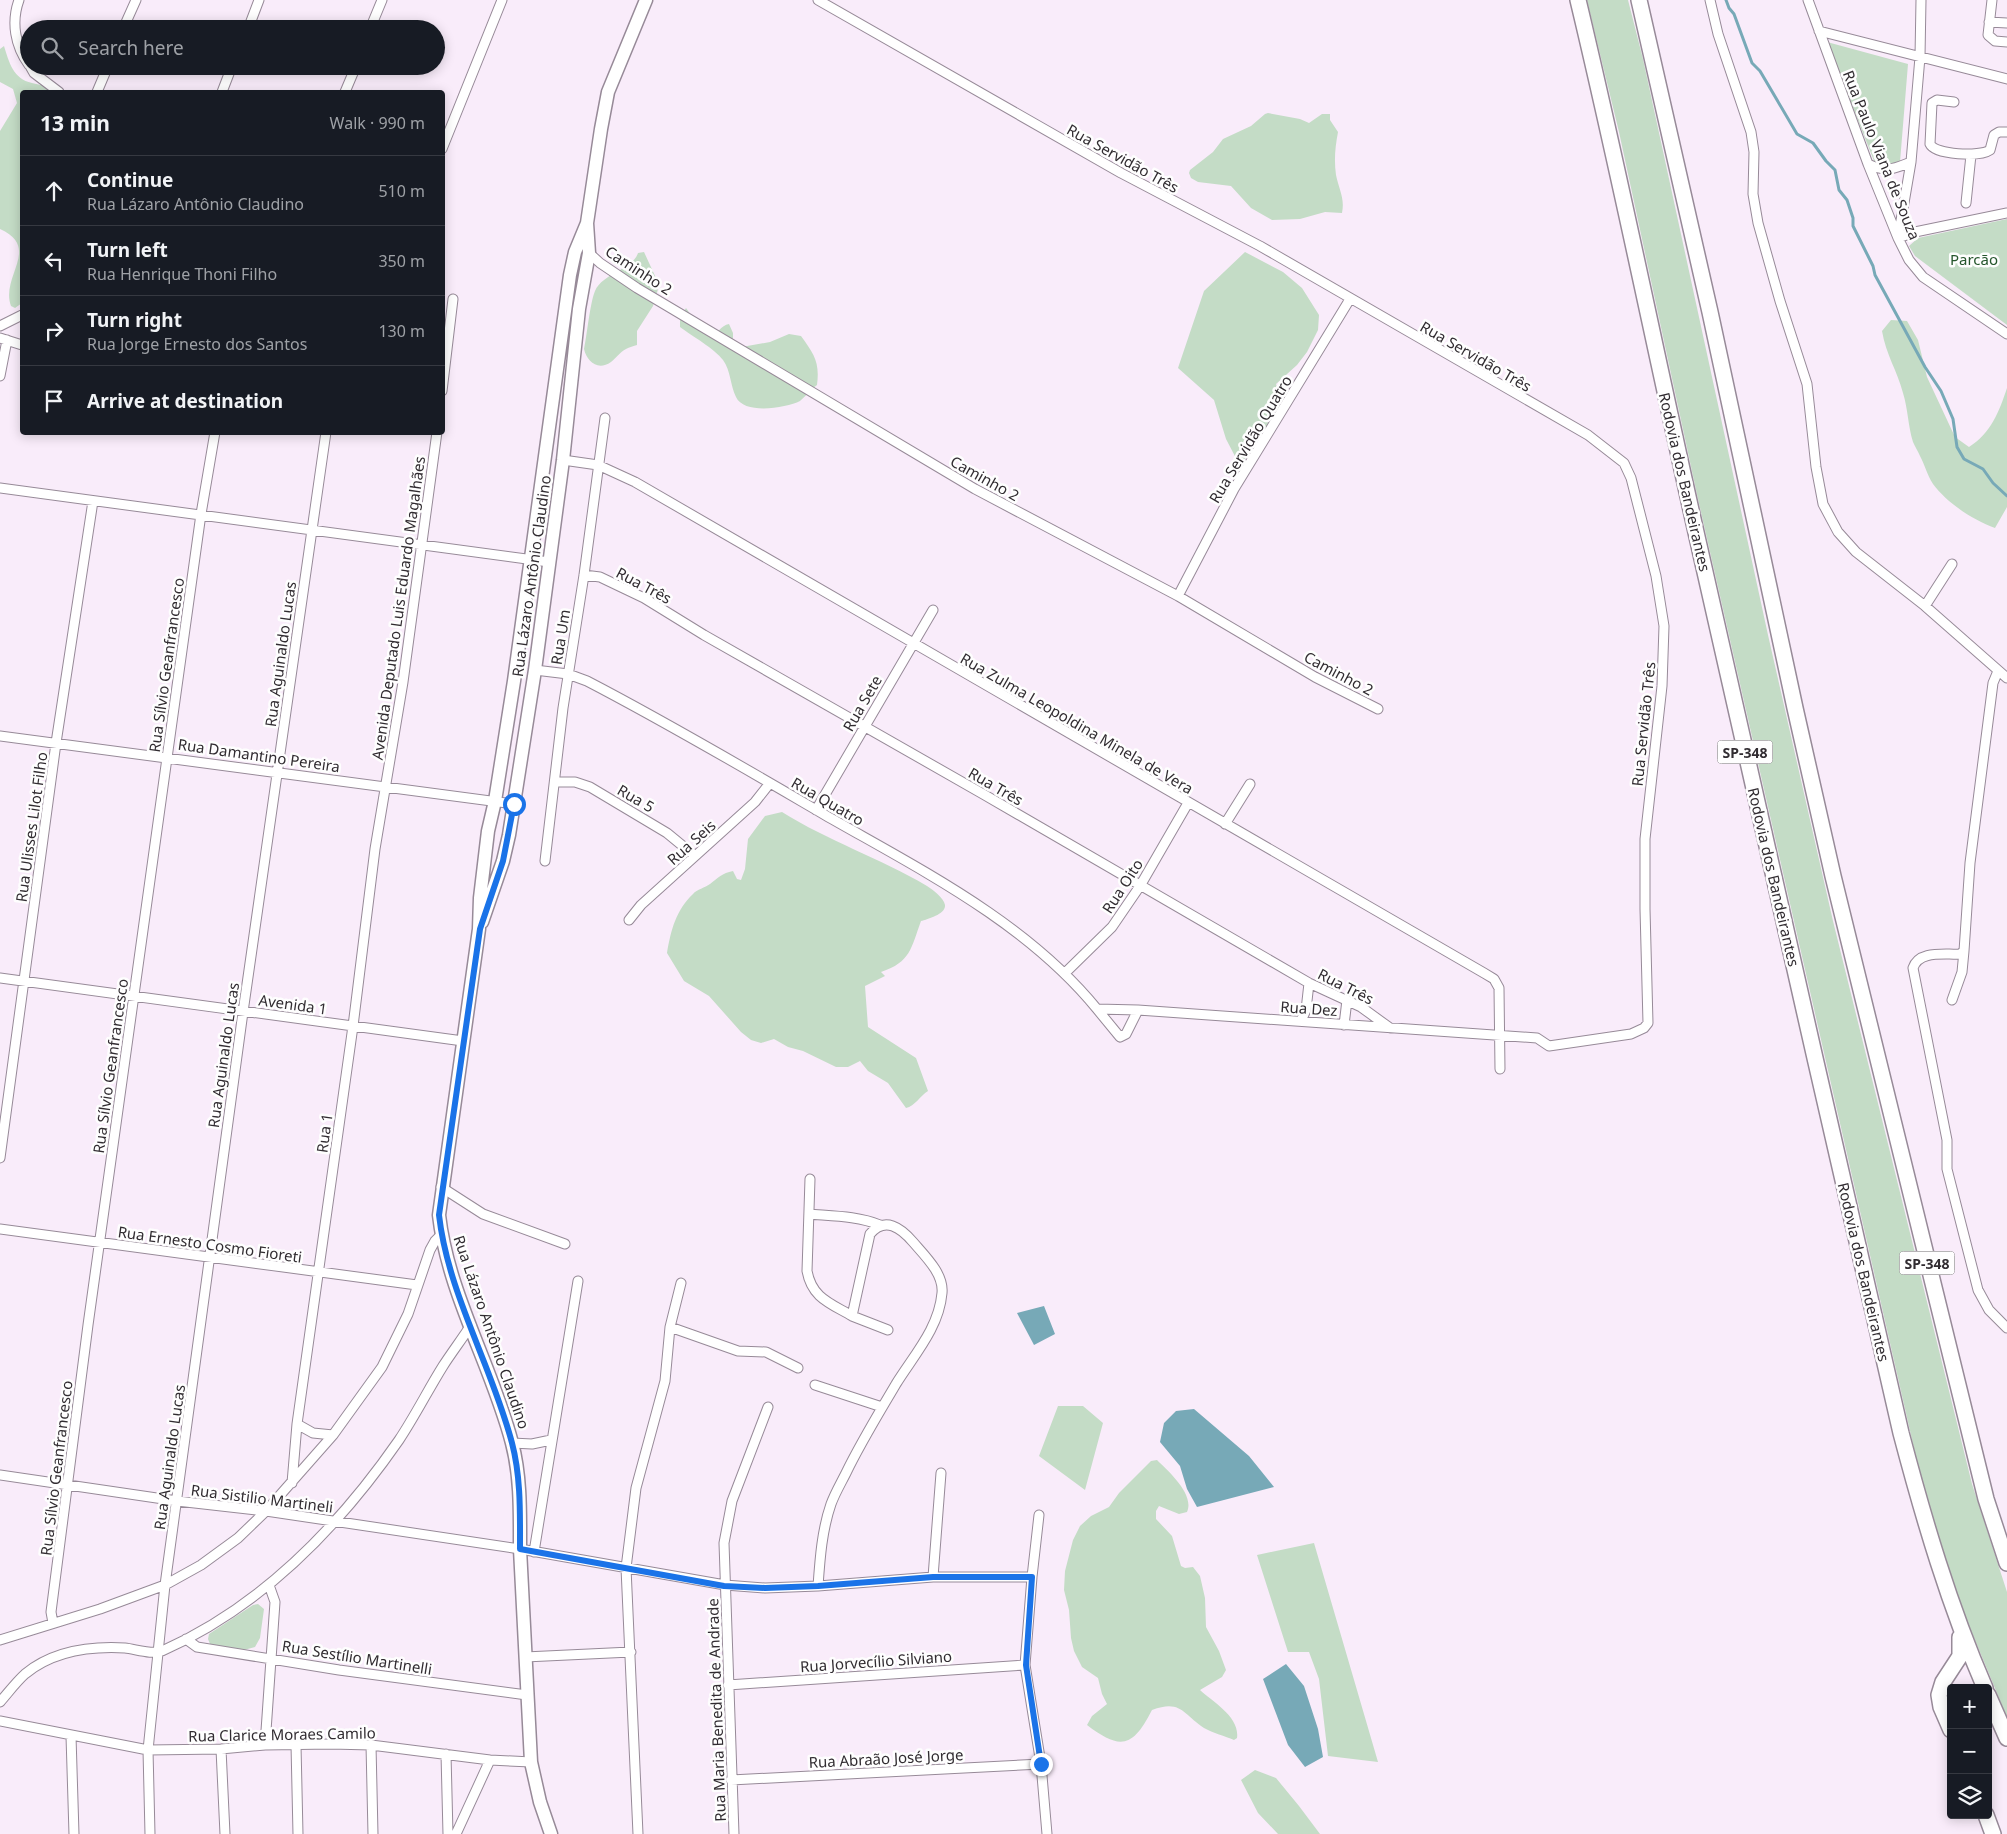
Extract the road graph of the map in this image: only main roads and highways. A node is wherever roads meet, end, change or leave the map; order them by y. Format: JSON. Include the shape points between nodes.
{"nodes":[{"id":1,"x":646,"y":0,"type":"edge"},
{"id":2,"x":1578,"y":0,"type":"edge"},
{"id":3,"x":1639,"y":0,"type":"edge"},
{"id":4,"x":588,"y":223,"type":"junction"},
{"id":5,"x":480,"y":929,"type":"junction"},
{"id":6,"x":2007,"y":1563,"type":"edge"},
{"id":7,"x":1960,"y":1628,"type":"junction"},
{"id":8,"x":1983,"y":1684,"type":"edge"},
{"id":9,"x":1992,"y":1704,"type":"edge"},
{"id":10,"x":1951,"y":1729,"type":"edge"},
{"id":11,"x":2007,"y":1738,"type":"edge"},
{"id":12,"x":1988,"y":1819,"type":"edge"},
{"id":13,"x":551,"y":1834,"type":"edge"},
{"id":14,"x":1994,"y":1834,"type":"edge"}],
"edges":[{"from":1,"to":4,"type":"main road","name":"Rua Lázaro Antônio Claudino","via":[[608,92]]},
{"from":2,"to":7,"type":"highway","name":"Rodovia dos Bandeirantes","number":"SP-348","via":[[1710,597],[1901,1433],[1928,1534]]},
{"from":3,"to":6,"type":"highway","number":"SP-348","via":[[1833,876],[1984,1491]]},
{"from":4,"to":5,"type":"main road","name":"Rua Lázaro Antônio Claudino","via":[[575,252],[570,275],[514,681],[488,831],[480,898]]},
{"from":4,"to":5,"type":"main road","name":"Rua Lázaro Antônio Claudino","via":[[589,253],[579,309],[535,670],[503,861]]},
{"from":5,"to":13,"type":"main road","name":"Rua Lázaro Antônio Claudino","via":[[439,1215],[441,1235],[453,1276],[512,1443],[520,1513],[531,1762]]},
{"from":7,"to":8,"type":"highway","name":"Rodovia dos Bandeirantes","number":"SP-348"},
{"from":7,"to":10,"type":"highway","via":[[1960,1656],[1943,1682],[1939,1695]]},
{"from":9,"to":11,"type":"highway"},
{"from":12,"to":14,"type":"highway"}]}
